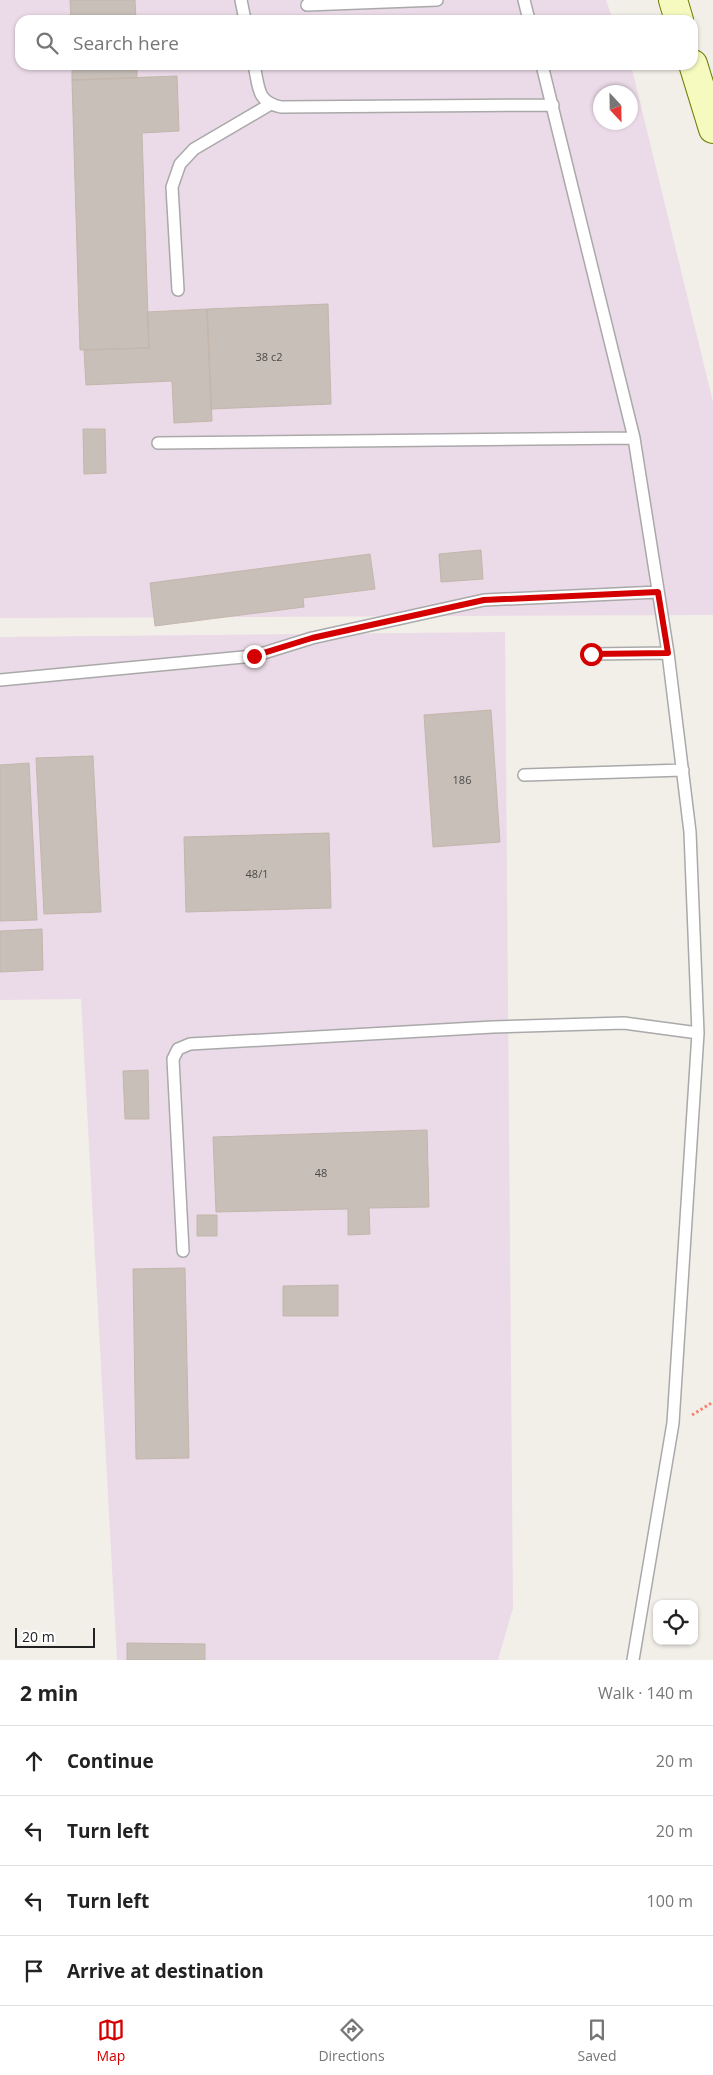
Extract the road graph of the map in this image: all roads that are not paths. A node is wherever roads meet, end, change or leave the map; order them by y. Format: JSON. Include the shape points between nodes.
{"nodes":[{"id":1,"x":241,"y":0,"type":"edge"},
{"id":2,"x":437,"y":0,"type":"edge"},
{"id":3,"x":524,"y":0,"type":"edge"},
{"id":4,"x":673,"y":0,"type":"edge"},
{"id":5,"x":307,"y":5,"type":"dead end"},
{"id":6,"x":244,"y":15,"type":"edge"},
{"id":7,"x":528,"y":15,"type":"edge"},
{"id":8,"x":678,"y":15,"type":"edge"},
{"id":9,"x":255,"y":70,"type":"edge"},
{"id":10,"x":543,"y":70,"type":"edge"},
{"id":11,"x":695,"y":70,"type":"edge"},
{"id":12,"x":270,"y":105,"type":"junction"},
{"id":13,"x":553,"y":105,"type":"junction"},
{"id":14,"x":713,"y":129,"type":"edge"},
{"id":15,"x":178,"y":290,"type":"dead end"},
{"id":16,"x":634,"y":438,"type":"junction"},
{"id":17,"x":158,"y":443,"type":"dead end"},
{"id":18,"x":658,"y":592,"type":"junction"},
{"id":19,"x":668,"y":653,"type":"junction"},
{"id":20,"x":591,"y":654,"type":"dead end"},
{"id":21,"x":0,"y":680,"type":"edge"},
{"id":22,"x":683,"y":770,"type":"junction"},
{"id":23,"x":524,"y":775,"type":"dead end"},
{"id":24,"x":698,"y":1034,"type":"junction"},
{"id":25,"x":183,"y":1251,"type":"dead end"},
{"id":26,"x":633,"y":1660,"type":"edge"}],
"edges":[{"from":1,"to":6,"type":"lane"},
{"from":2,"to":5,"type":"lane"},
{"from":3,"to":7,"type":"lane"},
{"from":4,"to":8,"type":"main road"},
{"from":9,"to":12,"type":"lane","via":[[260,96]]},
{"from":10,"to":13,"type":"lane"},
{"from":11,"to":14,"type":"main road"},
{"from":12,"to":13,"type":"lane"},
{"from":12,"to":15,"type":"lane","via":[[194,149],[180,164],[172,187]]},
{"from":13,"to":16,"type":"lane"},
{"from":16,"to":17,"type":"lane"},
{"from":16,"to":18,"type":"lane"},
{"from":18,"to":19,"type":"lane"},
{"from":18,"to":21,"type":"lane","via":[[484,600],[312,638],[254,656]]},
{"from":19,"to":20,"type":"lane"},
{"from":19,"to":22,"type":"lane"},
{"from":22,"to":23,"type":"lane"},
{"from":22,"to":24,"type":"lane","via":[[690,832]]},
{"from":24,"to":25,"type":"lane","via":[[624,1023],[190,1044],[178,1049],[173,1058]]},
{"from":24,"to":26,"type":"lane","via":[[673,1423]]}]}
